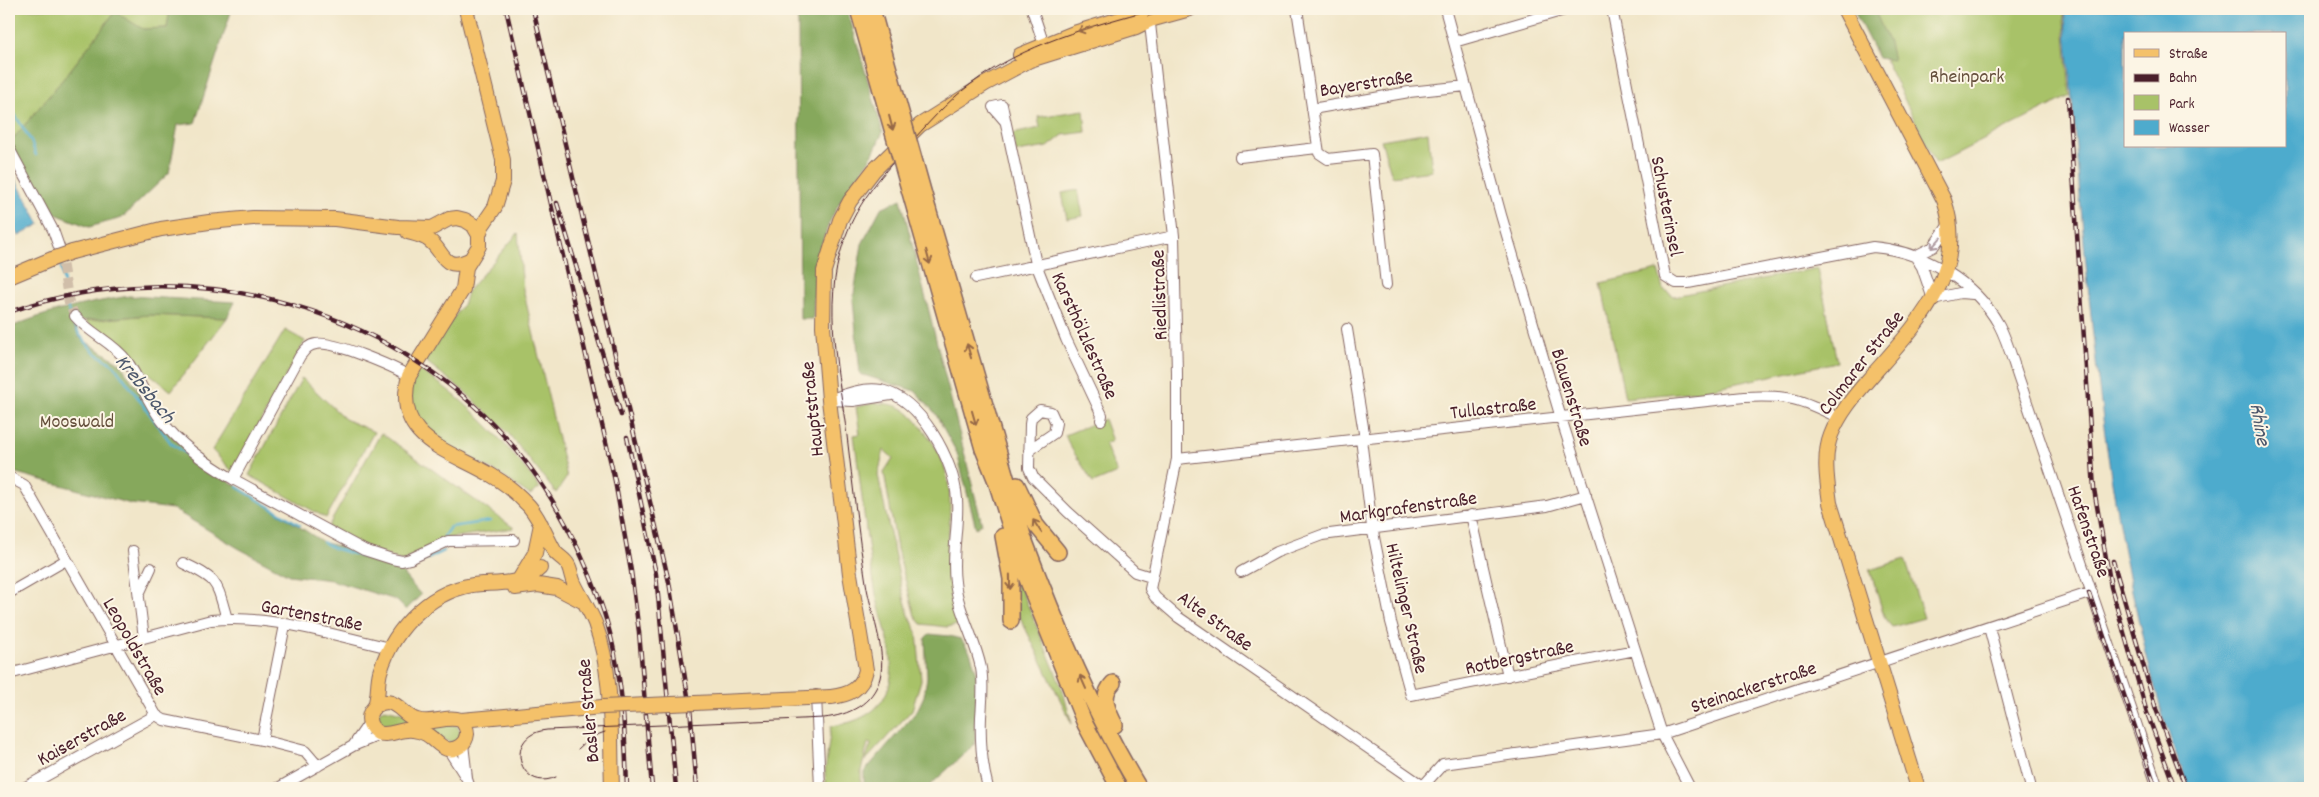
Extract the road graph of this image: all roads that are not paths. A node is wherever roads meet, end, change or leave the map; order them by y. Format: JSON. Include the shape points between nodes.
{"nodes":[{"id":1,"x":466,"y":9,"type":"edge"},
{"id":2,"x":858,"y":9,"type":"edge"},
{"id":3,"x":864,"y":9,"type":"edge"},
{"id":4,"x":872,"y":9,"type":"edge"},
{"id":5,"x":1032,"y":9,"type":"edge"},
{"id":6,"x":1190,"y":9,"type":"edge"},
{"id":7,"x":1297,"y":9,"type":"edge"},
{"id":8,"x":1445,"y":9,"type":"edge"},
{"id":9,"x":1568,"y":9,"type":"edge"},
{"id":10,"x":1612,"y":9,"type":"edge"},
{"id":11,"x":1844,"y":9,"type":"edge"},
{"id":12,"x":1150,"y":12,"type":"edge"},
{"id":13,"x":1454,"y":42,"type":"junction"},
{"id":14,"x":1044,"y":45,"type":"junction"},
{"id":15,"x":1466,"y":86,"type":"junction"},
{"id":16,"x":1312,"y":109,"type":"junction"},
{"id":17,"x":1006,"y":121,"type":"dead end"},
{"id":18,"x":920,"y":125,"type":"junction"},
{"id":19,"x":9,"y":148,"type":"edge"},
{"id":20,"x":1317,"y":148,"type":"junction"},
{"id":21,"x":1240,"y":157,"type":"dead end"},
{"id":22,"x":497,"y":196,"type":"junction"},
{"id":23,"x":921,"y":210,"type":"junction"},
{"id":24,"x":468,"y":221,"type":"junction"},
{"id":25,"x":1950,"y":222,"type":"junction"},
{"id":26,"x":439,"y":226,"type":"junction"},
{"id":27,"x":398,"y":227,"type":"junction"},
{"id":28,"x":479,"y":235,"type":"junction"},
{"id":29,"x":1174,"y":236,"type":"junction"},
{"id":30,"x":434,"y":245,"type":"junction"},
{"id":31,"x":66,"y":250,"type":"junction"},
{"id":32,"x":1915,"y":256,"type":"junction"},
{"id":33,"x":469,"y":260,"type":"junction"},
{"id":34,"x":451,"y":262,"type":"junction"},
{"id":35,"x":1036,"y":264,"type":"junction"},
{"id":36,"x":1945,"y":273,"type":"junction"},
{"id":37,"x":9,"y":277,"type":"edge"},
{"id":38,"x":976,"y":278,"type":"dead end"},
{"id":39,"x":1386,"y":285,"type":"dead end"},
{"id":40,"x":1973,"y":294,"type":"junction"},
{"id":41,"x":458,"y":299,"type":"junction"},
{"id":42,"x":1933,"y":299,"type":"junction"},
{"id":43,"x":74,"y":316,"type":"tunnel mouth"},
{"id":44,"x":1348,"y":329,"type":"dead end"},
{"id":45,"x":409,"y":376,"type":"junction"},
{"id":46,"x":983,"y":398,"type":"junction"},
{"id":47,"x":829,"y":400,"type":"junction"},
{"id":48,"x":1561,"y":418,"type":"junction"},
{"id":49,"x":1839,"y":418,"type":"junction"},
{"id":50,"x":1101,"y":420,"type":"dead end"},
{"id":51,"x":1363,"y":439,"type":"junction"},
{"id":52,"x":983,"y":449,"type":"junction"},
{"id":53,"x":1029,"y":450,"type":"dead end"},
{"id":54,"x":1177,"y":459,"type":"junction"},
{"id":55,"x":9,"y":477,"type":"edge"},
{"id":56,"x":234,"y":479,"type":"junction"},
{"id":57,"x":1586,"y":495,"type":"junction"},
{"id":58,"x":1470,"y":515,"type":"junction"},
{"id":59,"x":1372,"y":527,"type":"junction"},
{"id":60,"x":541,"y":528,"type":"junction"},
{"id":61,"x":514,"y":540,"type":"dead end"},
{"id":62,"x":133,"y":551,"type":"dead end"},
{"id":63,"x":1058,"y":552,"type":"dead end"},
{"id":64,"x":560,"y":557,"type":"junction"},
{"id":65,"x":66,"y":560,"type":"junction"},
{"id":66,"x":183,"y":563,"type":"dead end"},
{"id":67,"x":542,"y":564,"type":"junction"},
{"id":68,"x":151,"y":568,"type":"dead end"},
{"id":69,"x":1241,"y":572,"type":"dead end"},
{"id":70,"x":570,"y":573,"type":"junction"},
{"id":71,"x":1151,"y":577,"type":"junction"},
{"id":72,"x":519,"y":580,"type":"junction"},
{"id":73,"x":502,"y":584,"type":"junction"},
{"id":74,"x":552,"y":587,"type":"junction"},
{"id":75,"x":2092,"y":592,"type":"junction"},
{"id":76,"x":9,"y":593,"type":"edge"},
{"id":77,"x":139,"y":595,"type":"junction"},
{"id":78,"x":585,"y":603,"type":"junction"},
{"id":79,"x":227,"y":619,"type":"junction"},
{"id":80,"x":1011,"y":621,"type":"dead end"},
{"id":81,"x":285,"y":625,"type":"junction"},
{"id":82,"x":1989,"y":627,"type":"junction"},
{"id":83,"x":144,"y":638,"type":"junction"},
{"id":84,"x":116,"y":646,"type":"junction"},
{"id":85,"x":390,"y":648,"type":"junction"},
{"id":86,"x":1634,"y":650,"type":"junction"},
{"id":87,"x":384,"y":663,"type":"junction"},
{"id":88,"x":1880,"y":663,"type":"junction"},
{"id":89,"x":9,"y":674,"type":"edge"},
{"id":90,"x":1508,"y":676,"type":"junction"},
{"id":91,"x":1113,"y":683,"type":"dead end"},
{"id":92,"x":1071,"y":687,"type":"junction"},
{"id":93,"x":816,"y":694,"type":"dead end"},
{"id":94,"x":1411,"y":696,"type":"joint"},
{"id":95,"x":391,"y":702,"type":"junction"},
{"id":96,"x":375,"y":706,"type":"junction"},
{"id":97,"x":156,"y":715,"type":"junction"},
{"id":98,"x":496,"y":716,"type":"junction"},
{"id":99,"x":461,"y":720,"type":"junction"},
{"id":100,"x":369,"y":723,"type":"junction"},
{"id":101,"x":382,"y":734,"type":"junction"},
{"id":102,"x":1662,"y":734,"type":"junction"},
{"id":103,"x":262,"y":740,"type":"junction"},
{"id":104,"x":465,"y":740,"type":"junction"},
{"id":105,"x":354,"y":746,"type":"junction"},
{"id":106,"x":448,"y":749,"type":"junction"},
{"id":107,"x":318,"y":766,"type":"junction"},
{"id":108,"x":468,"y":784,"type":"edge"},
{"id":109,"x":1424,"y":787,"type":"edge"},
{"id":110,"x":24,"y":788,"type":"edge"},
{"id":111,"x":278,"y":788,"type":"edge"},
{"id":112,"x":612,"y":788,"type":"edge"},
{"id":113,"x":820,"y":788,"type":"edge"},
{"id":114,"x":988,"y":788,"type":"edge"},
{"id":115,"x":1108,"y":788,"type":"edge"},
{"id":116,"x":1119,"y":788,"type":"edge"},
{"id":117,"x":1135,"y":788,"type":"edge"},
{"id":118,"x":1690,"y":788,"type":"edge"},
{"id":119,"x":1918,"y":788,"type":"edge"},
{"id":120,"x":2031,"y":788,"type":"edge"},
{"id":121,"x":2158,"y":788,"type":"edge"}],
"edges":[{"from":1,"to":22,"type":"main road","via":[[503,160],[503,181]]},
{"from":2,"to":23,"type":"highway","one_way":true,"bridge":true},
{"from":3,"to":18,"type":"street","via":[[888,91],[900,110]]},
{"from":4,"to":23,"type":"highway","bridge":true},
{"from":5,"to":14,"type":"street"},
{"from":6,"to":12,"type":"main road","name":"Hauptstraße"},
{"from":7,"to":16,"type":"street","name":"Bayerstraße"},
{"from":8,"to":13,"type":"street","name":"Blauenstraße"},
{"from":9,"to":13,"type":"street"},
{"from":10,"to":32,"type":"street","name":"Schusterinsel","via":[[1665,276],[1676,283],[1688,283],[1873,247],[1890,248]]},
{"from":11,"to":25,"type":"main road","name":"Colmarer Straße","via":[[1944,200]]},
{"from":12,"to":14,"type":"main road","name":"Hauptstraße","one_way":true,"via":[[1087,28]]},
{"from":12,"to":18,"type":"main road","name":"Hauptstraße","via":[[1136,27],[1030,60]]},
{"from":12,"to":29,"type":"street","name":"Riedlistraße"},
{"from":13,"to":15,"type":"street","name":"Blauenstraße"},
{"from":14,"to":18,"type":"main road","name":"Hauptstraße","via":[[960,89],[924,118]]},
{"from":15,"to":16,"type":"street","name":"Bayerstraße"},
{"from":15,"to":48,"type":"street","name":"Blauenstraße"},
{"from":16,"to":20,"type":"street"},
{"from":17,"to":35,"type":"street"},
{"from":18,"to":47,"type":"main road","name":"Hauptstraße","via":[[893,148],[857,191],[840,220],[828,252],[822,300]]},
{"from":19,"to":31,"type":"street"},
{"from":20,"to":21,"type":"street"},
{"from":20,"to":39,"type":"street","via":[[1328,159],[1372,154]]},
{"from":22,"to":24,"type":"main road"},
{"from":22,"to":28,"type":"main road","via":[[493,212]]},
{"from":46,"to":23,"type":"highway","one_way":true},
{"from":23,"to":52,"type":"highway","one_way":true},
{"from":24,"to":26,"type":"main road","via":[[454,218]]},
{"from":24,"to":28,"type":"main road"},
{"from":25,"to":32,"type":"street","one_way":true,"via":[[1933,247]]},
{"from":25,"to":36,"type":"main road","name":"Colmarer Straße","via":[[1951,247]]},
{"from":26,"to":27,"type":"main road"},
{"from":26,"to":30,"type":"main road"},
{"from":27,"to":30,"type":"main road","via":[[430,240]]},
{"from":27,"to":31,"type":"main road","via":[[336,219],[244,219],[161,229]]},
{"from":28,"to":33,"type":"main road","via":[[479,246]]},
{"from":29,"to":35,"type":"street","name":"Karsthölzlestraße"},
{"from":29,"to":54,"type":"street","name":"Riedlistraße"},
{"from":30,"to":34,"type":"main road","via":[[442,257]]},
{"from":31,"to":37,"type":"main road","bridge":true,"via":[[52,260]]},
{"from":32,"to":36,"type":"street","name":"Schusterinsel","via":[[1931,262]]},
{"from":32,"to":42,"type":"street"},
{"from":33,"to":34,"type":"main road"},
{"from":33,"to":41,"type":"main road","via":[[464,289]]},
{"from":34,"to":41,"type":"main road","via":[[456,274]]},
{"from":35,"to":38,"type":"street","name":"Karsthölzlestraße"},
{"from":35,"to":50,"type":"street","name":"Karsthölzlestraße","via":[[1065,337],[1098,406]]},
{"from":36,"to":40,"type":"street","name":"Hafenstraße"},
{"from":36,"to":42,"type":"main road","name":"Colmarer Straße"},
{"from":40,"to":42,"type":"street","via":[[1960,292]]},
{"from":40,"to":75,"type":"street","name":"Hafenstraße","via":[[1999,326],[2006,343]]},
{"from":41,"to":45,"type":"main road"},
{"from":42,"to":49,"type":"main road","name":"Colmarer Straße"},
{"from":43,"to":56,"type":"street","via":[[126,360],[162,421],[186,447]]},
{"from":44,"to":51,"type":"street","name":"Hiltelinger Straße"},
{"from":45,"to":56,"type":"street","via":[[331,345],[307,347]]},
{"from":45,"to":60,"type":"main road","via":[[407,410],[420,434],[430,443],[509,487],[529,506]]},
{"from":63,"to":46,"type":"highway","one_way":true,"via":[[1036,524],[1022,497]]},
{"from":117,"to":46,"type":"highway","one_way":true,"via":[[1055,620],[1024,539]]},
{"from":47,"to":98,"type":"main road","name":"Hauptstraße","bridge":true,"via":[[850,574],[866,662],[861,684],[850,693],[831,697],[602,707]]},
{"from":47,"to":114,"type":"street","via":[[853,401],[891,395],[908,403],[944,453],[957,499],[955,585],[982,670],[981,745]]},
{"from":48,"to":49,"type":"street","name":"Tullastraße","via":[[1779,395],[1800,399]]},
{"from":48,"to":51,"type":"street","name":"Tullastraße"},
{"from":48,"to":57,"type":"street","name":"Blauenstraße"},
{"from":49,"to":88,"type":"main road","name":"Colmarer Straße","via":[[1830,436],[1827,454],[1830,503]]},
{"from":51,"to":54,"type":"street","name":"Tullastraße"},
{"from":51,"to":59,"type":"street","name":"Hiltelinger Straße"},
{"from":52,"to":80,"type":"highway","one_way":true,"via":[[1009,561]]},
{"from":52,"to":92,"type":"highway","via":[[1025,574]]},
{"from":53,"to":71,"type":"street","via":[[1029,468],[1039,484],[1135,572]]},
{"from":54,"to":71,"type":"street","name":"Riedlistraße"},
{"from":55,"to":65,"type":"street","name":"Leopoldstraße","via":[[24,485]]},
{"from":56,"to":61,"type":"street","via":[[364,550],[392,559],[410,559],[448,541]]},
{"from":57,"to":58,"type":"street","name":"Markgrafenstraße","via":[[1547,506]]},
{"from":57,"to":86,"type":"street","name":"Blauenstraße"},
{"from":58,"to":59,"type":"street","name":"Markgrafenstraße"},
{"from":58,"to":90,"type":"street"},
{"from":59,"to":69,"type":"street","name":"Markgrafenstraße","via":[[1322,535],[1277,552]]},
{"from":59,"to":94,"type":"street","name":"Hiltelinger Straße","via":[[1391,622]]},
{"from":60,"to":64,"type":"main road"},
{"from":60,"to":67,"type":"main road"},
{"from":60,"to":72,"type":"main road","via":[[533,557]]},
{"from":62,"to":77,"type":"street"},
{"from":64,"to":67,"type":"main road","via":[[551,557]]},
{"from":64,"to":70,"type":"main road","via":[[568,564]]},
{"from":65,"to":76,"type":"street"},
{"from":65,"to":84,"type":"street","name":"Leopoldstraße"},
{"from":66,"to":79,"type":"street","via":[[210,576],[218,589]]},
{"from":67,"to":72,"type":"main road","via":[[529,577]]},
{"from":67,"to":74,"type":"main road","via":[[541,580]]},
{"from":68,"to":77,"type":"street"},
{"from":70,"to":74,"type":"main road","via":[[567,581]]},
{"from":70,"to":78,"type":"main road","name":"Basler Straße"},
{"from":71,"to":109,"type":"street","name":"Alte Straße","via":[[1150,589],[1178,617]]},
{"from":72,"to":73,"type":"main road"},
{"from":73,"to":74,"type":"main road","via":[[513,588]]},
{"from":73,"to":85,"type":"main road","via":[[471,585],[438,597],[412,619]]},
{"from":74,"to":78,"type":"main road"},
{"from":75,"to":82,"type":"street","name":"Steinackerstraße"},
{"from":75,"to":121,"type":"street","name":"Hafenstraße"},
{"from":77,"to":83,"type":"street"},
{"from":78,"to":112,"type":"main road","name":"Basler Straße","via":[[599,637],[608,686]]},
{"from":79,"to":81,"type":"street","name":"Gartenstraße","via":[[262,620]]},
{"from":79,"to":83,"type":"street","name":"Gartenstraße","via":[[211,620]]},
{"from":81,"to":85,"type":"street","name":"Gartenstraße"},
{"from":81,"to":103,"type":"street"},
{"from":82,"to":88,"type":"street","name":"Steinackerstraße"},
{"from":82,"to":120,"type":"street"},
{"from":83,"to":84,"type":"street","name":"Gartenstraße"},
{"from":84,"to":89,"type":"street","name":"Gartenstraße"},
{"from":84,"to":97,"type":"street","name":"Leopoldstraße"},
{"from":85,"to":87,"type":"main road"},
{"from":86,"to":90,"type":"street","name":"Rotbergstraße"},
{"from":86,"to":102,"type":"street","name":"Blauenstraße"},
{"from":87,"to":95,"type":"main road"},
{"from":87,"to":96,"type":"main road"},
{"from":88,"to":102,"type":"street","name":"Steinackerstraße"},
{"from":88,"to":119,"type":"main road","name":"Colmarer Straße"},
{"from":90,"to":94,"type":"street","name":"Rotbergstraße"},
{"from":91,"to":117,"type":"highway","via":[[1106,692],[1107,708],[1134,765]]},
{"from":92,"to":115,"type":"highway","via":[[1079,726]]},
{"from":92,"to":116,"type":"highway","via":[[1085,724]]},
{"from":92,"to":117,"type":"highway"},
{"from":93,"to":113,"type":"street"},
{"from":95,"to":96,"type":"main road"},
{"from":95,"to":99,"type":"main road","via":[[417,720]]},
{"from":96,"to":100,"type":"main road","via":[[369,714]]},
{"from":97,"to":103,"type":"street","name":"Leopoldstraße","via":[[164,720]]},
{"from":97,"to":110,"type":"street","name":"Kaiserstraße"},
{"from":98,"to":99,"type":"main road"},
{"from":98,"to":104,"type":"main road"},
{"from":99,"to":104,"type":"main road","via":[[466,728]]},
{"from":100,"to":101,"type":"main road"},
{"from":100,"to":105,"type":"street"},
{"from":101,"to":105,"type":"street"},
{"from":101,"to":106,"type":"main road","via":[[415,730]]},
{"from":102,"to":109,"type":"street","name":"Steinackerstraße","via":[[1443,764]]},
{"from":102,"to":118,"type":"street","name":"Blauenstraße"},
{"from":103,"to":107,"type":"street","name":"Leopoldstraße","via":[[305,751]]},
{"from":104,"to":106,"type":"main road","via":[[457,748]]},
{"from":104,"to":108,"type":"street"},
{"from":105,"to":107,"type":"street"},
{"from":106,"to":108,"type":"street"},
{"from":107,"to":111,"type":"street"}]}
